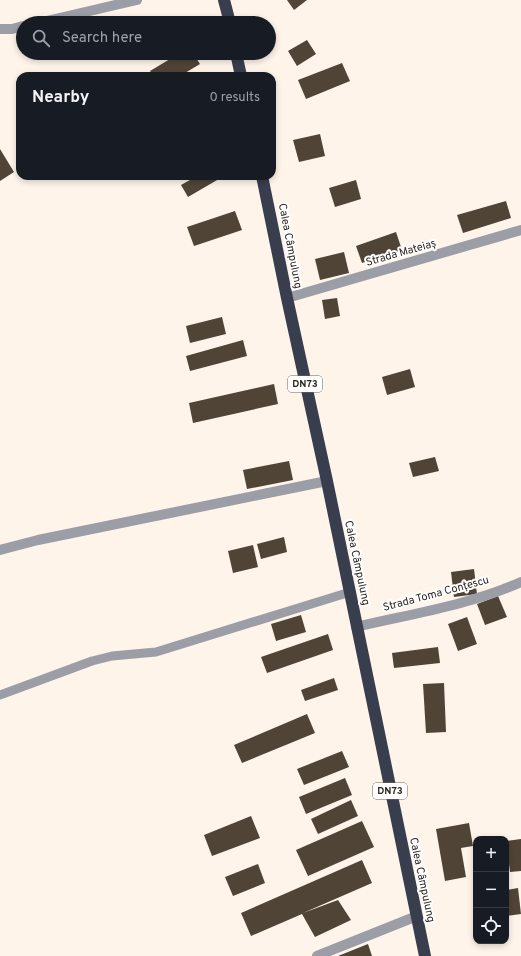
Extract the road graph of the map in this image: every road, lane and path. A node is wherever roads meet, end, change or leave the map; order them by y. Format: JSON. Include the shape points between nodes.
{"nodes":[{"id":1,"x":137,"y":0,"type":"edge"},
{"id":2,"x":224,"y":0,"type":"edge"},
{"id":3,"x":68,"y":16,"type":"edge"},
{"id":4,"x":228,"y":16,"type":"edge"},
{"id":5,"x":16,"y":28,"type":"edge"},
{"id":6,"x":0,"y":29,"type":"edge"},
{"id":7,"x":238,"y":60,"type":"edge"},
{"id":8,"x":240,"y":72,"type":"edge"},
{"id":9,"x":263,"y":180,"type":"edge"},
{"id":10,"x":521,"y":230,"type":"edge"},
{"id":11,"x":287,"y":298,"type":"junction"},
{"id":12,"x":326,"y":482,"type":"junction"},
{"id":13,"x":0,"y":550,"type":"edge"},
{"id":14,"x":521,"y":582,"type":"edge"},
{"id":15,"x":350,"y":592,"type":"junction"},
{"id":16,"x":356,"y":627,"type":"junction"},
{"id":17,"x":0,"y":695,"type":"edge"},
{"id":18,"x":417,"y":916,"type":"junction"},
{"id":19,"x":317,"y":956,"type":"edge"},
{"id":20,"x":425,"y":956,"type":"edge"}],
"edges":[{"from":1,"to":3,"type":"street"},
{"from":2,"to":4,"type":"highway"},
{"from":5,"to":6,"type":"street"},
{"from":7,"to":8,"type":"highway"},
{"from":9,"to":11,"type":"highway","name":"Calea Câmpulung","number":"DN73"},
{"from":10,"to":11,"type":"street","name":"Strada Mateiaș"},
{"from":11,"to":12,"type":"highway","name":"Calea Câmpulung","number":"DN73"},
{"from":12,"to":13,"type":"street","via":[[38,540]]},
{"from":12,"to":15,"type":"highway","name":"Calea Câmpulung","number":"DN73"},
{"from":14,"to":16,"type":"street","name":"Strada Toma Conțescu","via":[[466,601]]},
{"from":15,"to":16,"type":"highway","name":"Calea Câmpulung","number":"DN73"},
{"from":15,"to":17,"type":"lane","via":[[156,652],[112,656],[92,661]]},
{"from":16,"to":18,"type":"highway","name":"Calea Câmpulung","number":"DN73"},
{"from":18,"to":19,"type":"street"},
{"from":18,"to":20,"type":"highway","name":"Calea Câmpulung","number":"DN73"}]}
